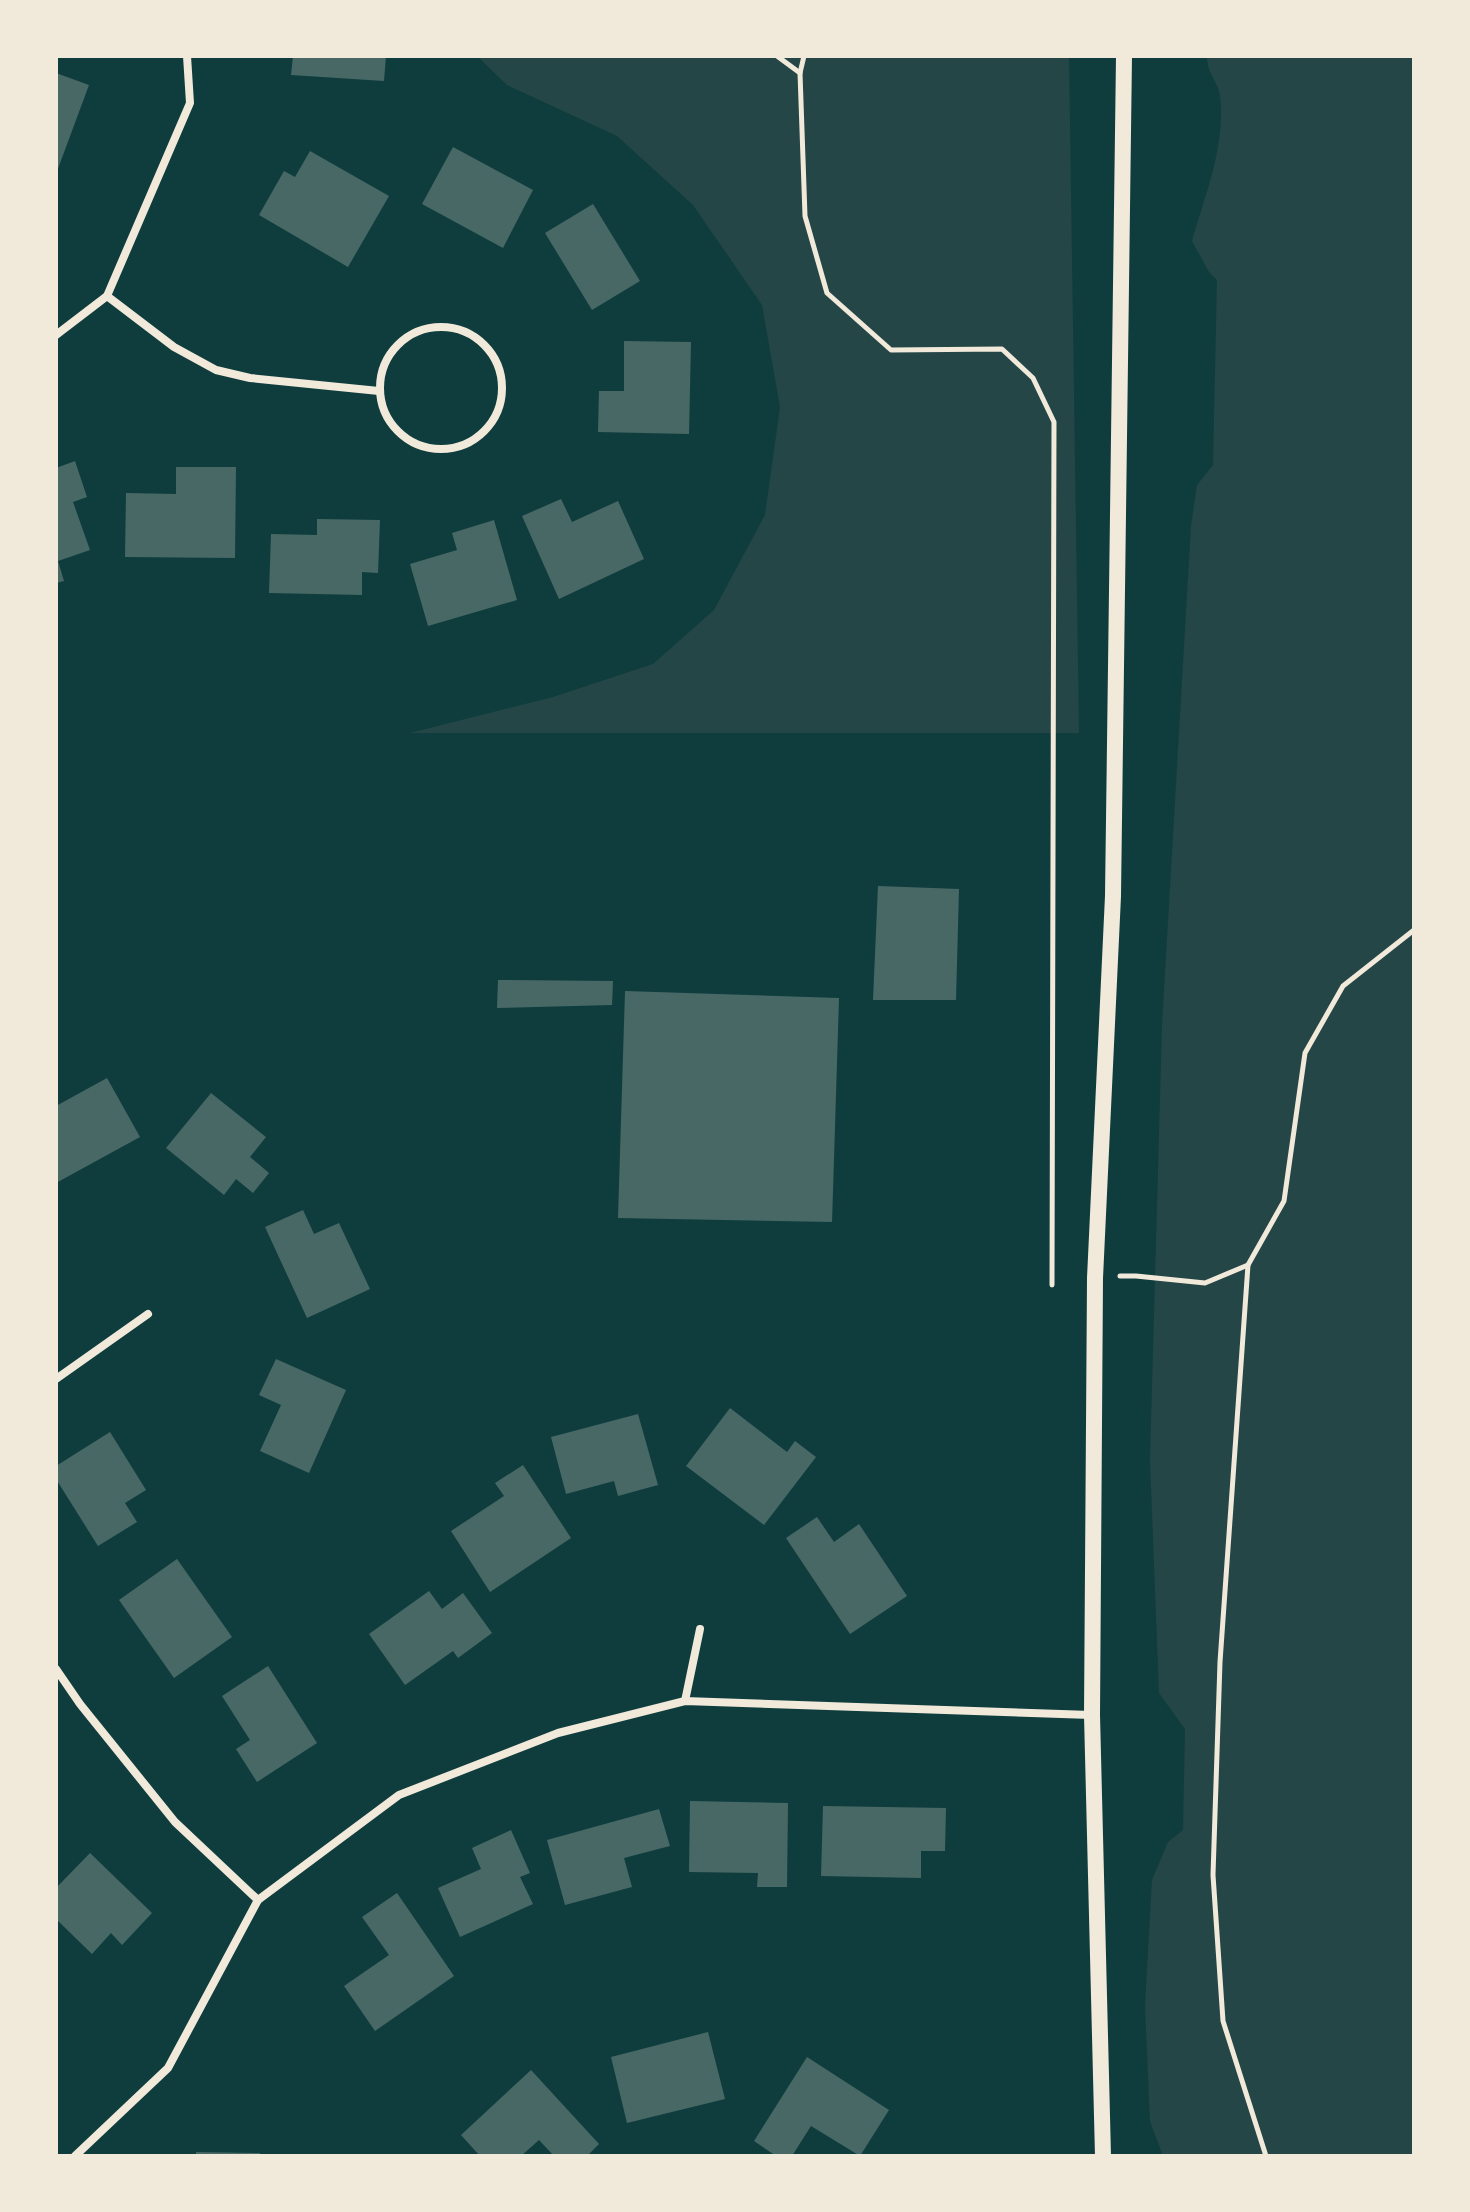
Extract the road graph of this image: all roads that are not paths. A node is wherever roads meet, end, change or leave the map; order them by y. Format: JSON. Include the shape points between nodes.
{"nodes":[{"id":1,"x":187,"y":56,"type":"edge"},
{"id":2,"x":1124,"y":56,"type":"edge"},
{"id":3,"x":107,"y":296,"type":"junction"},
{"id":4,"x":56,"y":335,"type":"edge"},
{"id":5,"x":379,"y":391,"type":"junction"},
{"id":6,"x":148,"y":1314,"type":"dead end"},
{"id":7,"x":56,"y":1379,"type":"edge"},
{"id":8,"x":700,"y":1629,"type":"dead end"},
{"id":9,"x":56,"y":1669,"type":"edge"},
{"id":10,"x":685,"y":1701,"type":"junction"},
{"id":11,"x":1092,"y":1715,"type":"junction"},
{"id":12,"x":258,"y":1900,"type":"junction"},
{"id":13,"x":75,"y":2156,"type":"edge"},
{"id":14,"x":1103,"y":2156,"type":"edge"}],
"edges":[{"from":1,"to":3,"type":"street","via":[[190,103]]},
{"from":2,"to":11,"type":"main road","via":[[1113,880],[1095,1278]]},
{"from":3,"to":4,"type":"street"},
{"from":3,"to":5,"type":"street","via":[[174,347],[216,370]]},
{"from":5,"to":5,"type":"street","via":[[395,430],[433,450],[474,441],[490,426],[503,386],[490,350],[476,337],[438,326],[420,330],[396,346]]},
{"from":6,"to":7,"type":"street"},
{"from":8,"to":10,"type":"street"},
{"from":9,"to":12,"type":"street","via":[[175,1822]]},
{"from":10,"to":11,"type":"street"},
{"from":10,"to":12,"type":"street","via":[[558,1733],[399,1795]]},
{"from":11,"to":14,"type":"main road"},
{"from":12,"to":13,"type":"street","via":[[168,2068]]}]}
